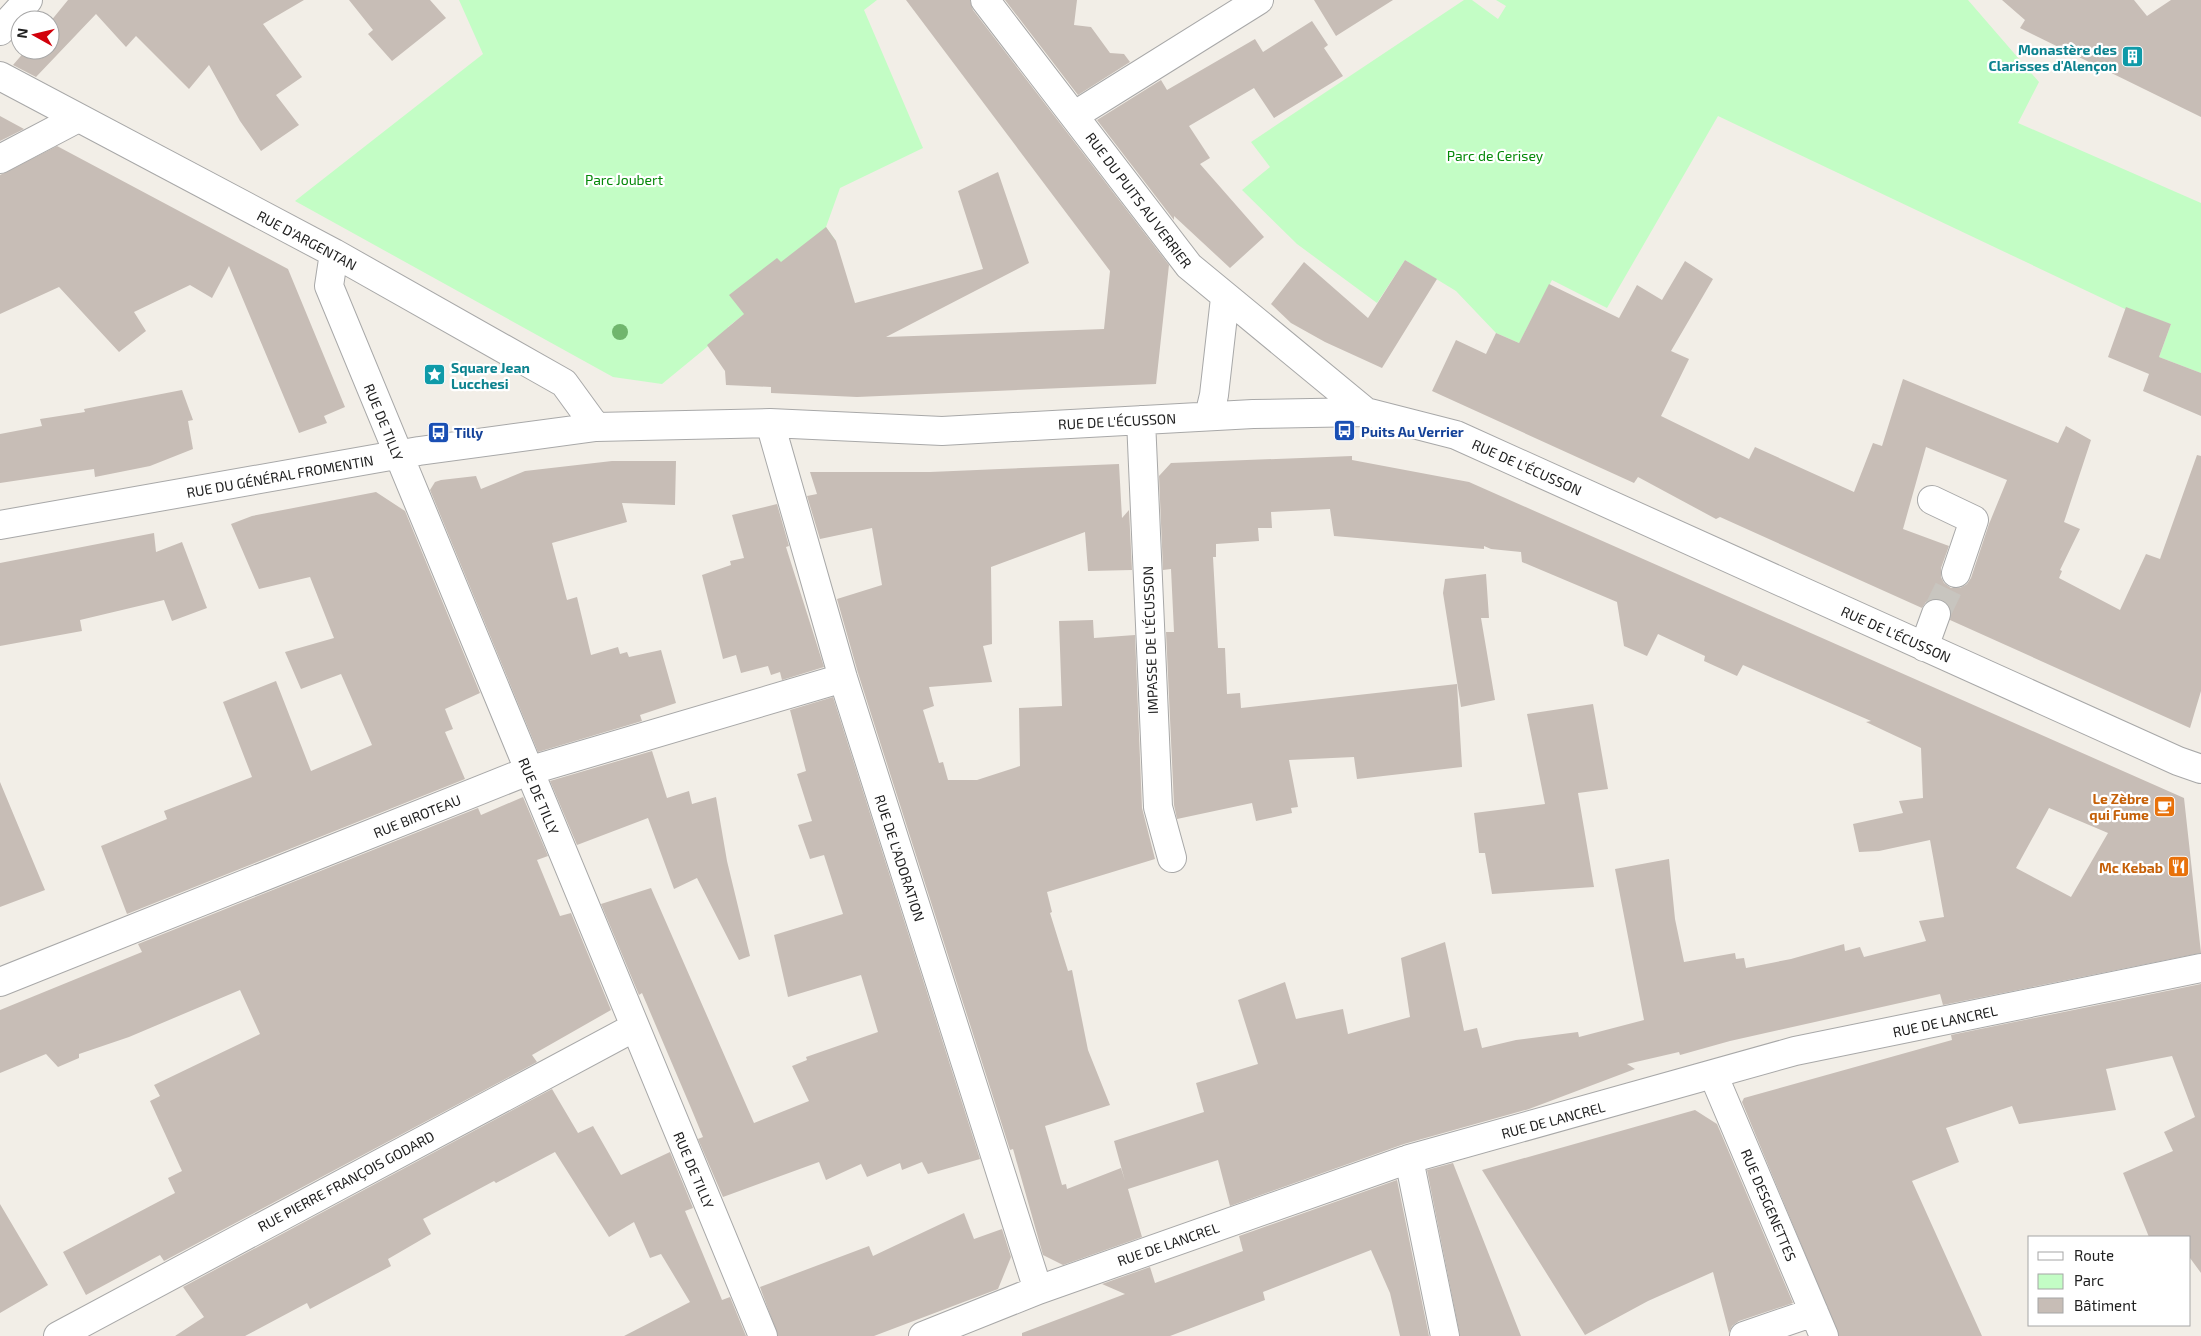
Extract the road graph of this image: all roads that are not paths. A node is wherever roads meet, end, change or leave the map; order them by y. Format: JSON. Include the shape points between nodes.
{"nodes":[{"id":1,"x":28,"y":0,"type":"edge"},
{"id":2,"x":985,"y":0,"type":"edge"},
{"id":3,"x":1259,"y":0,"type":"edge"},
{"id":4,"x":0,"y":31,"type":"edge"},
{"id":5,"x":0,"y":76,"type":"edge"},
{"id":6,"x":1075,"y":116,"type":"junction"},
{"id":7,"x":78,"y":118,"type":"junction"},
{"id":8,"x":0,"y":158,"type":"edge"},
{"id":9,"x":334,"y":253,"type":"junction"},
{"id":10,"x":1225,"y":298,"type":"junction"},
{"id":11,"x":1366,"y":412,"type":"junction"},
{"id":12,"x":1209,"y":416,"type":"junction"},
{"id":13,"x":1141,"y":420,"type":"junction"},
{"id":14,"x":770,"y":423,"type":"junction"},
{"id":15,"x":596,"y":427,"type":"junction"},
{"id":16,"x":398,"y":455,"type":"junction"},
{"id":17,"x":1932,"y":500,"type":"dead end"},
{"id":18,"x":0,"y":526,"type":"edge"},
{"id":19,"x":1956,"y":573,"type":"tunnel mouth"},
{"id":20,"x":1936,"y":614,"type":"tunnel mouth"},
{"id":21,"x":1924,"y":647,"type":"junction"},
{"id":22,"x":844,"y":678,"type":"junction"},
{"id":23,"x":2201,"y":769,"type":"edge"},
{"id":24,"x":528,"y":771,"type":"junction"},
{"id":25,"x":1172,"y":858,"type":"dead end"},
{"id":26,"x":2201,"y":968,"type":"edge"},
{"id":27,"x":0,"y":982,"type":"edge"},
{"id":28,"x":635,"y":1027,"type":"junction"},
{"id":29,"x":1713,"y":1074,"type":"junction"},
{"id":30,"x":1409,"y":1159,"type":"junction"},
{"id":31,"x":1038,"y":1290,"type":"junction"},
{"id":32,"x":1819,"y":1324,"type":"edge"},
{"id":33,"x":58,"y":1336,"type":"edge"},
{"id":34,"x":763,"y":1336,"type":"edge"},
{"id":35,"x":923,"y":1336,"type":"edge"},
{"id":36,"x":1445,"y":1336,"type":"edge"},
{"id":37,"x":1744,"y":1336,"type":"edge"}],
"edges":[{"from":1,"to":4,"type":"street"},
{"from":2,"to":6,"type":"street","name":"RUE DU PUITS AU VERRIER"},
{"from":3,"to":6,"type":"street"},
{"from":5,"to":7,"type":"street","name":"RUE D'ARGENTAN"},
{"from":6,"to":10,"type":"street","name":"RUE DU PUITS AU VERRIER","via":[[1189,266]]},
{"from":7,"to":8,"type":"street"},
{"from":7,"to":9,"type":"street","name":"RUE D'ARGENTAN"},
{"from":9,"to":15,"type":"street","name":"RUE D'ARGENTAN","via":[[564,383]]},
{"from":9,"to":16,"type":"street","name":"RUE DE TILLY","via":[[329,286]]},
{"from":10,"to":11,"type":"street","name":"RUE DU PUITS AU VERRIER"},
{"from":10,"to":12,"type":"street"},
{"from":11,"to":12,"type":"street","name":"RUE DE L'ÉCUSSON"},
{"from":11,"to":21,"type":"street","name":"RUE DE L'ÉCUSSON","via":[[1456,435]]},
{"from":12,"to":13,"type":"street","name":"RUE DE L'ÉCUSSON"},
{"from":13,"to":14,"type":"street","name":"RUE DE L'ÉCUSSON","via":[[942,431]]},
{"from":13,"to":25,"type":"street","name":"IMPASSE DE L'ÉCUSSON","via":[[1158,807]]},
{"from":14,"to":15,"type":"street","name":"RUE DU GÉNÉRAL FROMENTIN"},
{"from":14,"to":22,"type":"street","name":"RUE DE L'ADORATION"},
{"from":15,"to":16,"type":"street","name":"RUE DU GÉNÉRAL FROMENTIN"},
{"from":16,"to":18,"type":"street","name":"RUE DU GÉNÉRAL FROMENTIN"},
{"from":16,"to":24,"type":"street","name":"RUE DE TILLY"},
{"from":17,"to":19,"type":"street","via":[[1974,520]]},
{"from":20,"to":21,"type":"street"},
{"from":21,"to":23,"type":"street","name":"RUE DE L'ÉCUSSON"},
{"from":22,"to":24,"type":"street","name":"RUE BIROTEAU"},
{"from":22,"to":31,"type":"street","name":"RUE DE L'ADORATION"},
{"from":24,"to":27,"type":"street","name":"RUE BIROTEAU"},
{"from":24,"to":28,"type":"street","name":"RUE DE TILLY"},
{"from":26,"to":29,"type":"street","name":"RUE DE LANCREL","via":[[1795,1052]]},
{"from":28,"to":33,"type":"street","name":"RUE PIERRE FRANÇOIS GODARD"},
{"from":28,"to":34,"type":"street","name":"RUE DE TILLY"},
{"from":29,"to":30,"type":"street","name":"RUE DE LANCREL"},
{"from":29,"to":32,"type":"street","name":"RUE DESGENETTES"},
{"from":30,"to":31,"type":"street","name":"RUE DE LANCREL"},
{"from":30,"to":36,"type":"street"},
{"from":31,"to":35,"type":"street","name":"RUE DE LANCREL"},
{"from":32,"to":37,"type":"street"}]}
